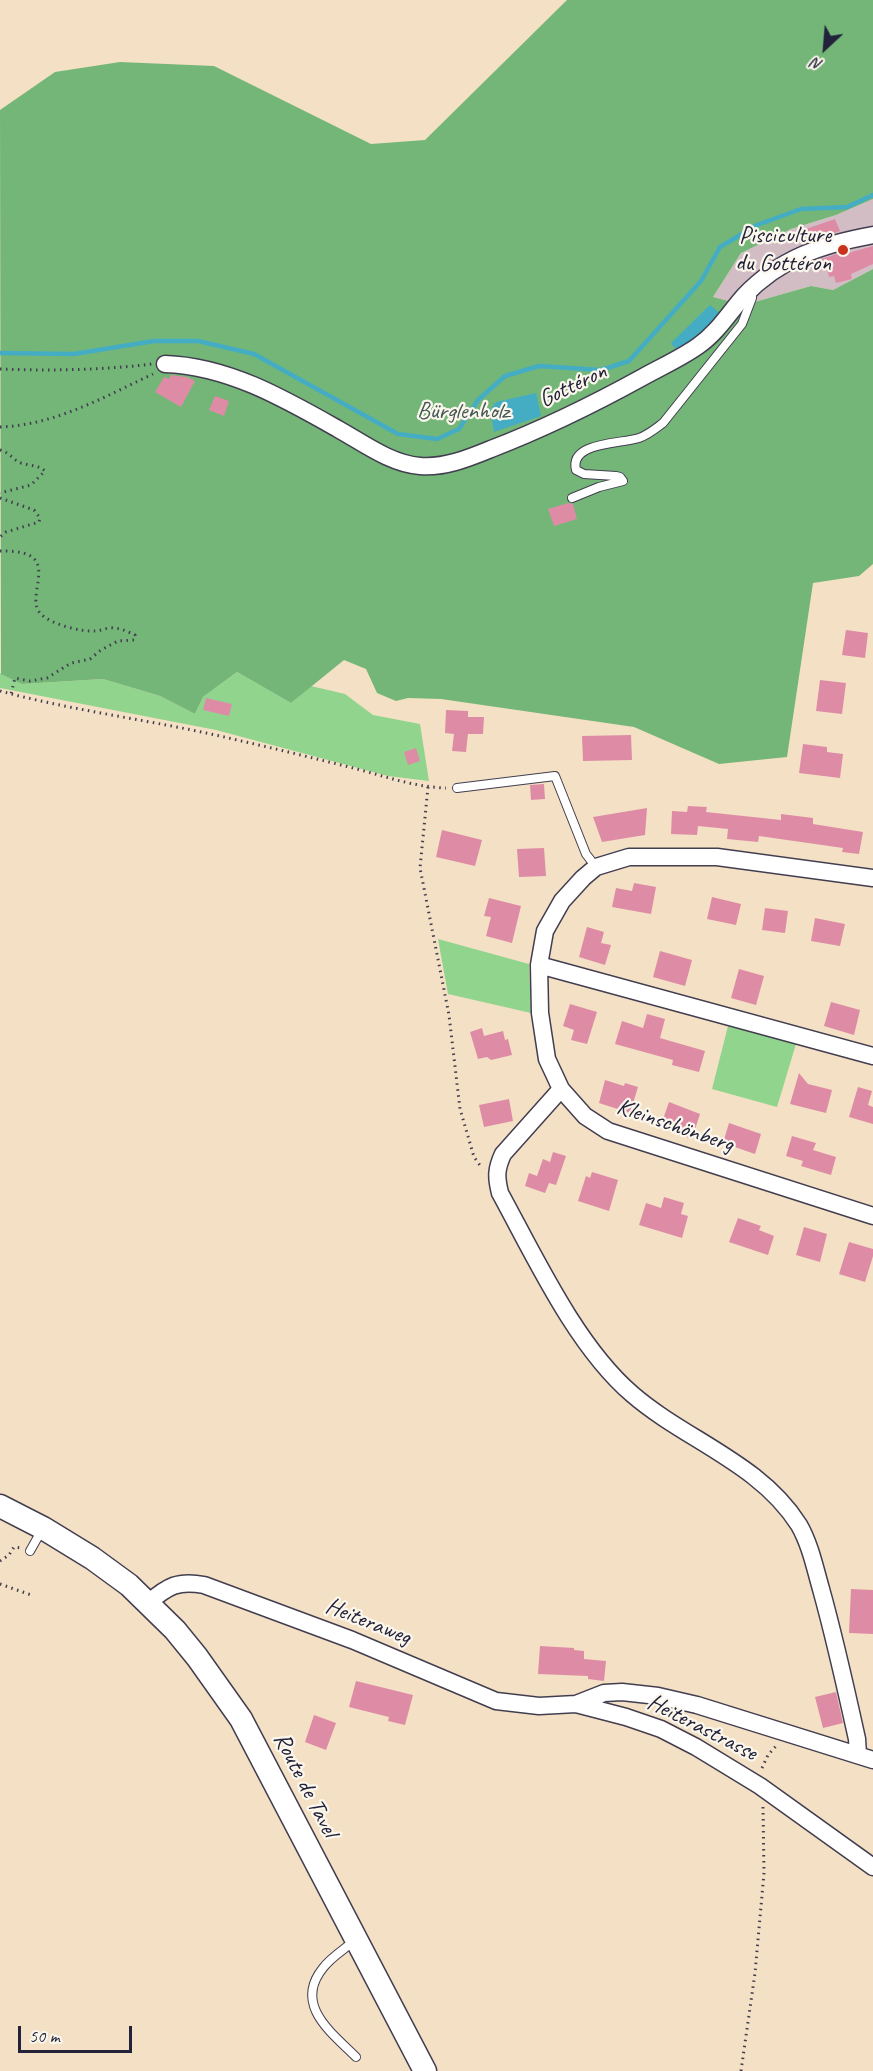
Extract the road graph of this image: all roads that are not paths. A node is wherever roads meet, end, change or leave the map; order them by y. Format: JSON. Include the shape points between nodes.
{"nodes":[{"id":1,"x":873,"y":235,"type":"edge"},
{"id":2,"x":752,"y":289,"type":"junction"},
{"id":3,"x":165,"y":364,"type":"road end"},
{"id":4,"x":572,"y":498,"type":"dead end"},
{"id":5,"x":457,"y":788,"type":"road end"},
{"id":6,"x":596,"y":867,"type":"junction"},
{"id":7,"x":873,"y":878,"type":"edge"},
{"id":8,"x":539,"y":965,"type":"junction"},
{"id":9,"x":873,"y":1056,"type":"edge"},
{"id":10,"x":561,"y":1089,"type":"junction"},
{"id":11,"x":873,"y":1216,"type":"edge"},
{"id":12,"x":0,"y":1506,"type":"edge"},
{"id":13,"x":43,"y":1528,"type":"junction"},
{"id":14,"x":30,"y":1551,"type":"road end"},
{"id":15,"x":148,"y":1603,"type":"junction"},
{"id":16,"x":576,"y":1704,"type":"junction"},
{"id":17,"x":865,"y":1757,"type":"edge"},
{"id":18,"x":873,"y":1867,"type":"edge"},
{"id":19,"x":355,"y":1940,"type":"junction"},
{"id":20,"x":356,"y":2057,"type":"dead end"},
{"id":21,"x":425,"y":2071,"type":"edge"}],
"edges":[{"from":1,"to":2,"type":"street","name":"Gottéron","via":[[844,240],[784,263]]},
{"from":2,"to":3,"type":"street","name":"Gottéron","via":[[699,346],[653,372],[510,442],[437,465],[420,466],[389,457],[236,378],[208,369]]},
{"from":2,"to":4,"type":"lane","via":[[742,324],[663,423],[640,438],[578,453],[576,470],[616,476],[623,481]]},
{"from":5,"to":6,"type":"lane","via":[[555,776],[586,854]]},
{"from":6,"to":7,"type":"street","name":"Kleinschönberg","via":[[628,857],[717,857]]},
{"from":6,"to":8,"type":"street","name":"Kleinschönberg","via":[[561,901],[545,931]]},
{"from":8,"to":9,"type":"street"},
{"from":8,"to":10,"type":"street","name":"Kleinschönberg","via":[[540,1013],[547,1059]]},
{"from":10,"to":11,"type":"street","name":"Kleinschönberg","via":[[585,1116],[608,1131]]},
{"from":10,"to":17,"type":"street","via":[[503,1154],[495,1177],[500,1193],[584,1339],[608,1370],[656,1413],[766,1486],[801,1527]]},
{"from":12,"to":13,"type":"main road","name":"Route de Tavel"},
{"from":13,"to":14,"type":"lane"},
{"from":13,"to":15,"type":"main road","name":"Route de Tavel","via":[[92,1558]]},
{"from":15,"to":16,"type":"street","name":"Heiteraweg","via":[[174,1585],[204,1586],[352,1640],[496,1701],[539,1706]]},
{"from":15,"to":19,"type":"main road","name":"Route de Tavel","via":[[197,1657],[241,1719]]},
{"from":16,"to":17,"type":"street","name":"Heiterastrasse","via":[[604,1693],[639,1693],[697,1705]]},
{"from":16,"to":18,"type":"street","name":"Heiterastrasse","via":[[626,1717],[696,1747],[760,1786]]},
{"from":19,"to":20,"type":"lane","via":[[323,1967],[312,1993],[313,2008],[320,2020]]},
{"from":19,"to":21,"type":"main road","name":"Route de Tavel"}]}
